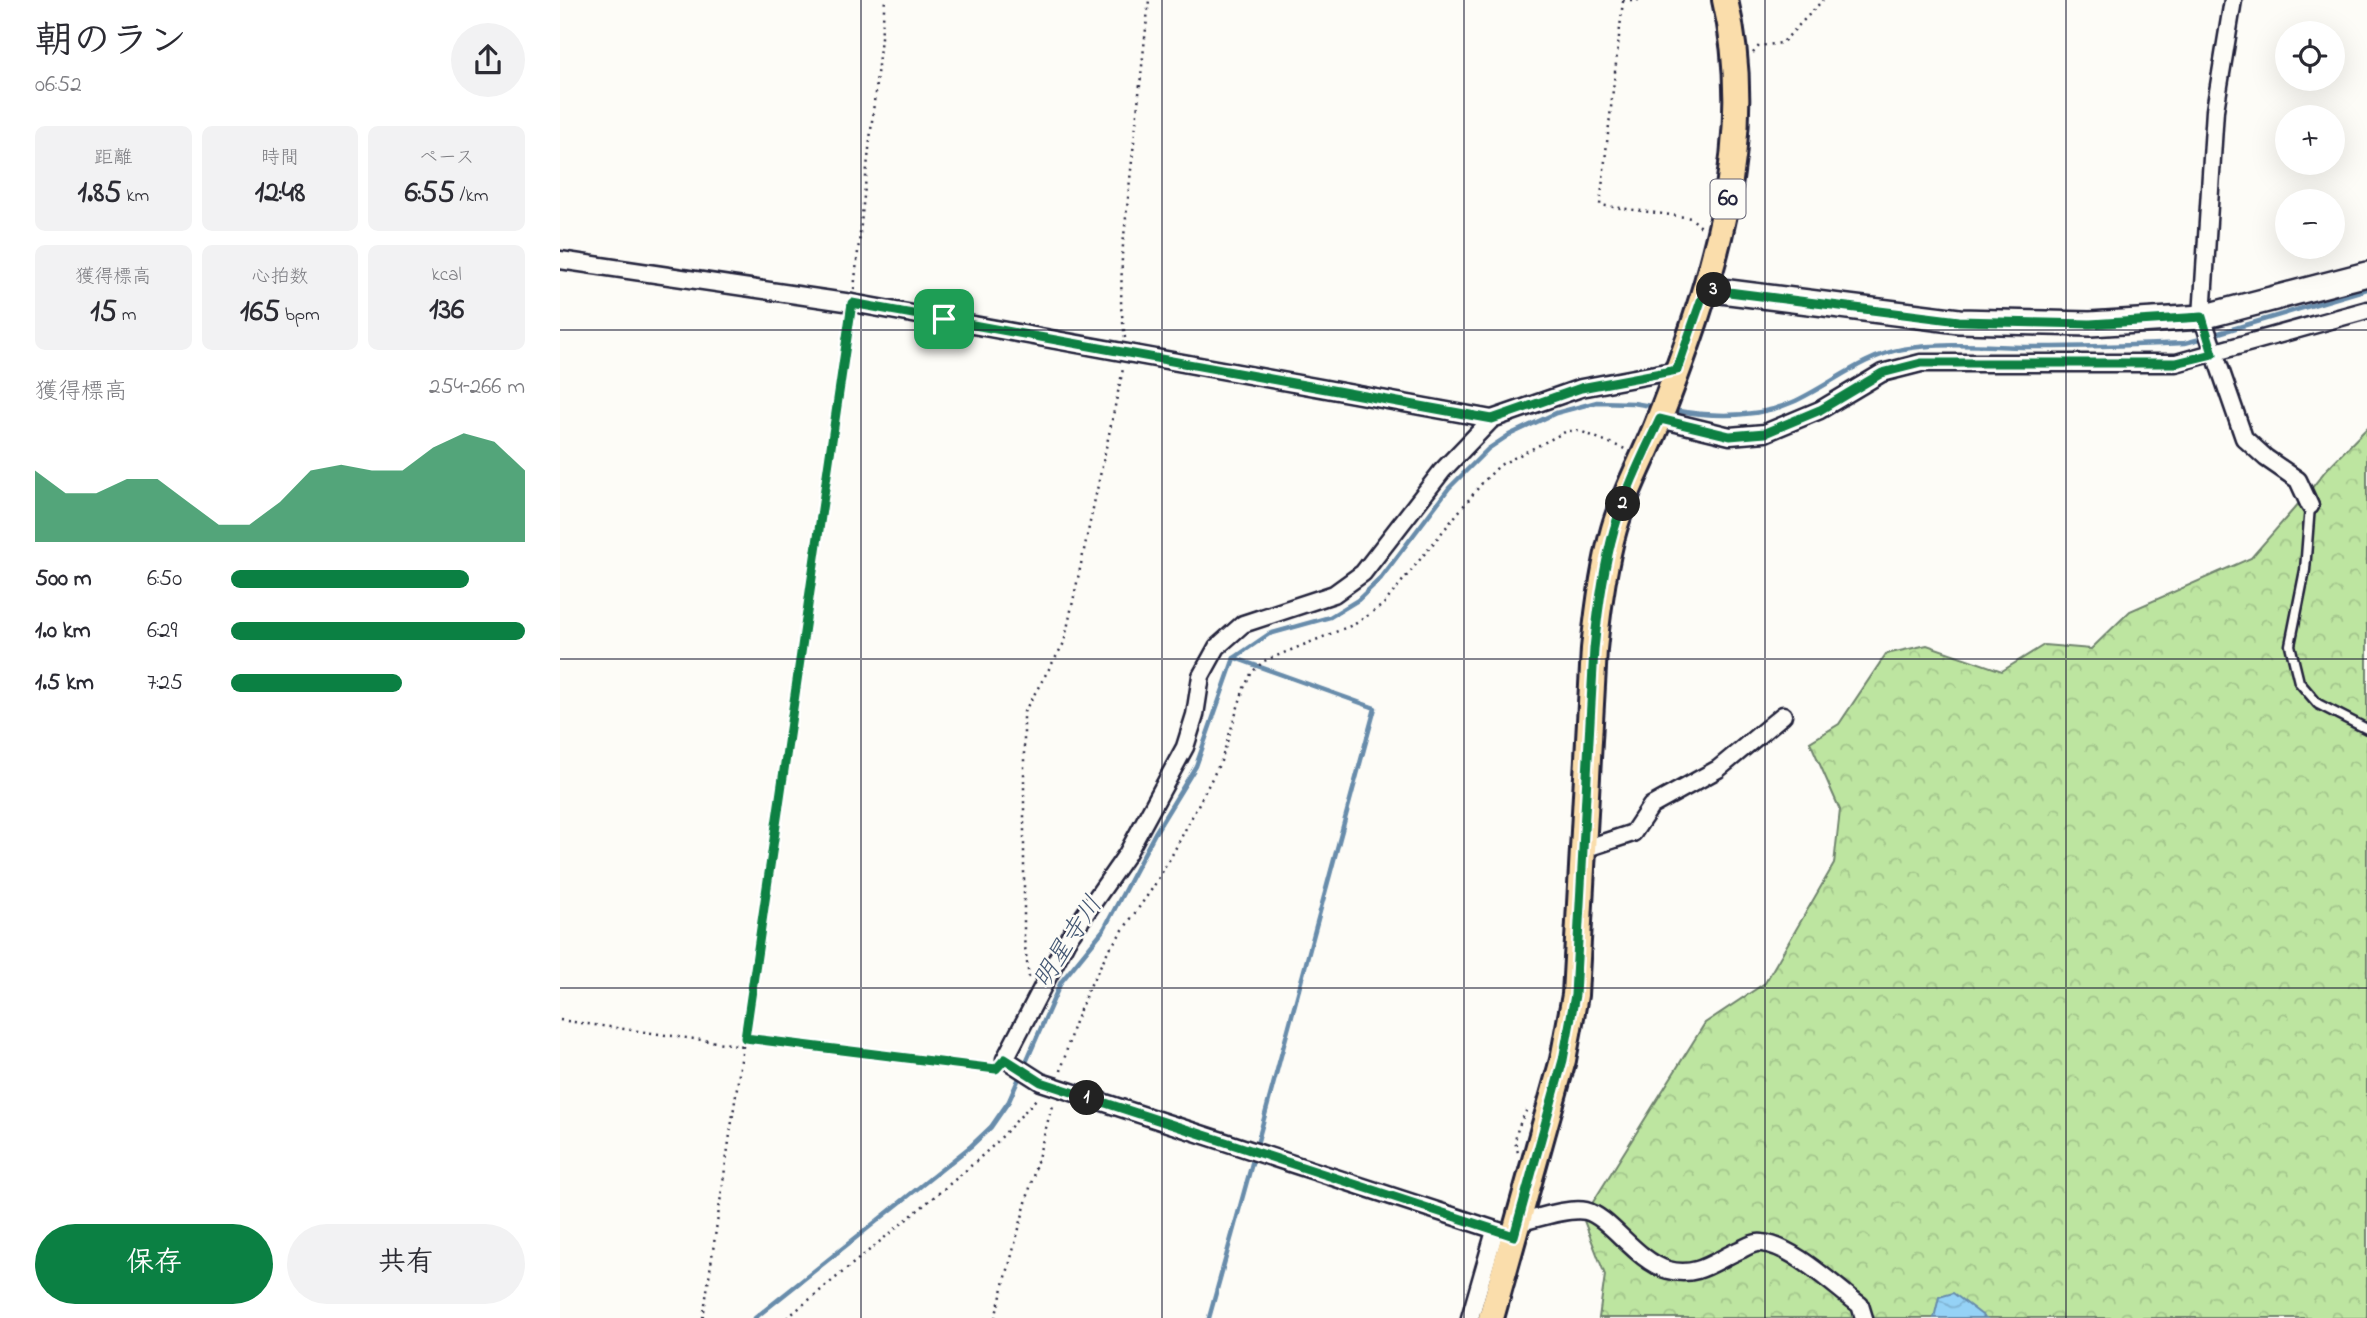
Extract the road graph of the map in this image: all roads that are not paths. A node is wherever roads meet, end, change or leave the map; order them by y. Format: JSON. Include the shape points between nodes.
{"nodes":[{"id":1,"x":1724,"y":0,"type":"edge"},
{"id":2,"x":2233,"y":0,"type":"edge"},
{"id":3,"x":560,"y":260,"type":"edge"},
{"id":4,"x":2367,"y":274,"type":"edge"},
{"id":5,"x":1705,"y":289,"type":"junction"},
{"id":6,"x":2367,"y":310,"type":"edge"},
{"id":7,"x":2202,"y":317,"type":"junction"},
{"id":8,"x":2213,"y":354,"type":"junction"},
{"id":9,"x":1673,"y":380,"type":"junction"},
{"id":10,"x":1492,"y":419,"type":"junction"},
{"id":11,"x":1660,"y":419,"type":"junction"},
{"id":12,"x":2310,"y":506,"type":"joint"},
{"id":13,"x":1783,"y":715,"type":"dead end"},
{"id":14,"x":2367,"y":729,"type":"edge"},
{"id":15,"x":1584,"y":849,"type":"junction"},
{"id":16,"x":1509,"y":1230,"type":"junction"},
{"id":17,"x":1470,"y":1318,"type":"edge"},
{"id":18,"x":1491,"y":1318,"type":"edge"},
{"id":19,"x":1864,"y":1318,"type":"edge"}],
"edges":[{"from":1,"to":5,"type":"main road","number":"60","via":[[1732,32],[1736,124],[1729,193]]},
{"from":2,"to":7,"type":"street","via":[[2215,110]]},
{"from":3,"to":10,"type":"street","via":[[852,303]]},
{"from":4,"to":7,"type":"street"},
{"from":5,"to":7,"type":"street","via":[[1959,321],[2090,324]]},
{"from":5,"to":9,"type":"main road","number":"60"},
{"from":6,"to":8,"type":"street"},
{"from":7,"to":8,"type":"street"},
{"from":8,"to":11,"type":"street","via":[[2176,363],[1921,363],[1882,373],[1820,410],[1765,433],[1730,436]]},
{"from":8,"to":12,"type":"street","via":[[2244,438],[2298,480]]},
{"from":9,"to":10,"type":"street","via":[[1581,388]]},
{"from":9,"to":11,"type":"main road","number":"60"},
{"from":10,"to":16,"type":"street","via":[[1442,471],[1363,573],[1334,594],[1243,624],[1217,646],[1201,676],[1185,747],[1128,853],[1067,940],[1005,1059],[1049,1085]]},
{"from":11,"to":15,"type":"main road","number":"60","via":[[1614,530],[1601,592]]},
{"from":12,"to":14,"type":"lane","via":[[2305,570],[2290,645],[2298,682],[2318,704]]},
{"from":13,"to":15,"type":"street","via":[[1718,769],[1651,806],[1633,833]]},
{"from":15,"to":16,"type":"main road","number":"60","via":[[1575,995],[1563,1060],[1534,1163]]},
{"from":16,"to":17,"type":"street"},
{"from":16,"to":18,"type":"main road","number":"60"},
{"from":16,"to":19,"type":"street","via":[[1570,1211],[1586,1211],[1632,1249],[1664,1269],[1684,1273],[1707,1268],[1758,1242],[1775,1245],[1860,1306]]}]}
